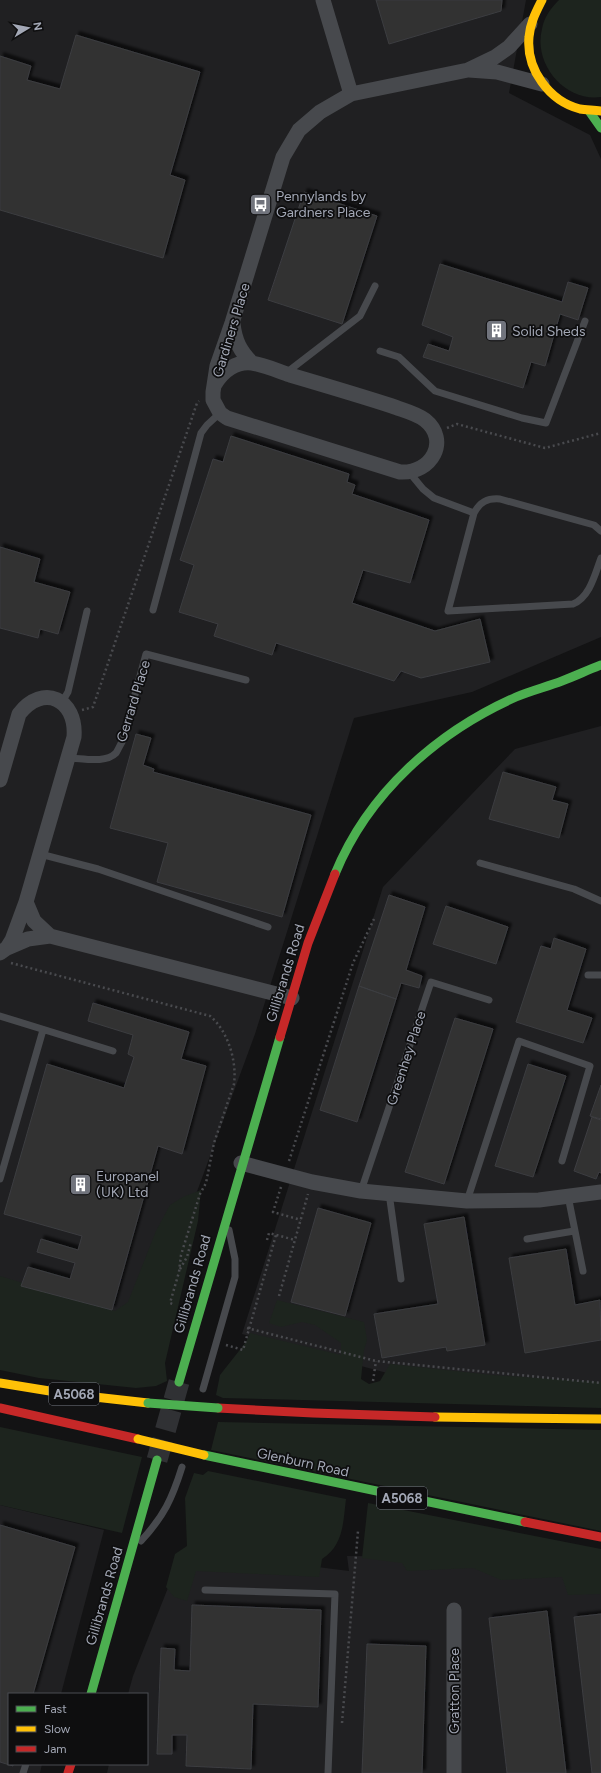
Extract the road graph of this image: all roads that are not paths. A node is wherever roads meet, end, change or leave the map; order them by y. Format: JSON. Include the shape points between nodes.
{"nodes":[{"id":1,"x":323,"y":0,"type":"edge"},
{"id":2,"x":542,"y":0,"type":"edge"},
{"id":3,"x":530,"y":24,"type":"junction"},
{"id":4,"x":468,"y":70,"type":"junction"},
{"id":5,"x":542,"y":84,"type":"junction"},
{"id":6,"x":351,"y":94,"type":"junction"},
{"id":7,"x":589,"y":111,"type":"junction"},
{"id":8,"x":601,"y":111,"type":"edge"},
{"id":9,"x":601,"y":128,"type":"edge"},
{"id":10,"x":374,"y":286,"type":"dead end"},
{"id":11,"x":585,"y":321,"type":"dead end"},
{"id":12,"x":232,"y":323,"type":"junction"},
{"id":13,"x":380,"y":351,"type":"dead end"},
{"id":14,"x":252,"y":363,"type":"junction"},
{"id":15,"x":285,"y":373,"type":"junction"},
{"id":16,"x":214,"y":388,"type":"junction"},
{"id":17,"x":220,"y":413,"type":"junction"},
{"id":18,"x":409,"y":472,"type":"junction"},
{"id":19,"x":474,"y":513,"type":"junction"},
{"id":20,"x":601,"y":531,"type":"edge"},
{"id":21,"x":601,"y":558,"type":"edge"},
{"id":22,"x":153,"y":610,"type":"dead end"},
{"id":23,"x":86,"y":611,"type":"dead end"},
{"id":24,"x":601,"y":665,"type":"edge"},
{"id":25,"x":601,"y":676,"type":"edge"},
{"id":26,"x":246,"y":680,"type":"dead end"},
{"id":27,"x":565,"y":680,"type":"junction"},
{"id":28,"x":67,"y":708,"type":"junction"},
{"id":29,"x":68,"y":758,"type":"junction"},
{"id":30,"x":0,"y":780,"type":"edge"},
{"id":31,"x":40,"y":854,"type":"junction"},
{"id":32,"x":480,"y":863,"type":"dead end"},
{"id":33,"x":601,"y":901,"type":"edge"},
{"id":34,"x":26,"y":902,"type":"junction"},
{"id":35,"x":268,"y":927,"type":"dead end"},
{"id":36,"x":50,"y":936,"type":"junction"},
{"id":37,"x":4,"y":954,"type":"edge"},
{"id":38,"x":588,"y":975,"type":"dead end"},
{"id":39,"x":601,"y":975,"type":"edge"},
{"id":40,"x":292,"y":998,"type":"junction"},
{"id":41,"x":489,"y":1000,"type":"dead end"},
{"id":42,"x":0,"y":1016,"type":"edge"},
{"id":43,"x":43,"y":1030,"type":"junction"},
{"id":44,"x":113,"y":1051,"type":"dead end"},
{"id":45,"x":562,"y":1161,"type":"dead end"},
{"id":46,"x":241,"y":1163,"type":"junction"},
{"id":47,"x":0,"y":1179,"type":"edge"},
{"id":48,"x":361,"y":1192,"type":"junction"},
{"id":49,"x":601,"y":1192,"type":"edge"},
{"id":50,"x":389,"y":1193,"type":"junction"},
{"id":51,"x":568,"y":1196,"type":"junction"},
{"id":52,"x":467,"y":1201,"type":"junction"},
{"id":53,"x":226,"y":1216,"type":"junction"},
{"id":54,"x":574,"y":1231,"type":"junction"},
{"id":55,"x":527,"y":1239,"type":"dead end"},
{"id":56,"x":583,"y":1271,"type":"dead end"},
{"id":57,"x":401,"y":1279,"type":"dead end"},
{"id":58,"x":0,"y":1382,"type":"edge"},
{"id":59,"x":180,"y":1382,"type":"tunnel mouth"},
{"id":60,"x":203,"y":1389,"type":"dead end"},
{"id":61,"x":0,"y":1408,"type":"edge"},
{"id":62,"x":601,"y":1419,"type":"edge"},
{"id":63,"x":158,"y":1460,"type":"tunnel mouth"},
{"id":64,"x":182,"y":1467,"type":"dead end"},
{"id":65,"x":601,"y":1537,"type":"edge"},
{"id":66,"x":132,"y":1552,"type":"junction"},
{"id":67,"x":205,"y":1590,"type":"dead end"},
{"id":68,"x":454,"y":1610,"type":"dead end"},
{"id":69,"x":91,"y":1693,"type":"edge"},
{"id":70,"x":328,"y":1773,"type":"edge"},
{"id":71,"x":454,"y":1773,"type":"edge"}],
"edges":[{"from":1,"to":6,"type":"street"},
{"from":2,"to":3,"type":"main road"},
{"from":3,"to":4,"type":"street","name":"Gardiners Place","via":[[509,47]]},
{"from":3,"to":5,"type":"main road","via":[[528,45],[532,66]]},
{"from":4,"to":5,"type":"street","name":"Gardiners Place","via":[[497,72]]},
{"from":4,"to":6,"type":"street","name":"Gardiners Place"},
{"from":5,"to":7,"type":"main road","via":[[555,97],[571,107]]},
{"from":6,"to":12,"type":"street","name":"Gardiners Place","via":[[320,112],[299,130],[283,157]]},
{"from":7,"to":8,"type":"main road"},
{"from":7,"to":9,"type":"main road"},
{"from":10,"to":15,"type":"lane","via":[[360,316]]},
{"from":11,"to":13,"type":"lane","via":[[546,423],[435,391],[399,357]]},
{"from":12,"to":14,"type":"street","via":[[238,347]]},
{"from":12,"to":16,"type":"street","name":"Gardiners Place","via":[[217,366]]},
{"from":14,"to":15,"type":"street"},
{"from":14,"to":16,"type":"street","via":[[233,366],[220,377]]},
{"from":15,"to":18,"type":"street","via":[[420,416],[434,433],[434,455],[424,466]]},
{"from":16,"to":17,"type":"street","name":"Gardiners Place","via":[[213,400]]},
{"from":17,"to":18,"type":"street","via":[[235,421],[400,472]]},
{"from":17,"to":22,"type":"lane","via":[[201,433]]},
{"from":18,"to":19,"type":"lane","via":[[434,498]]},
{"from":19,"to":20,"type":"lane","via":[[483,501],[490,498],[500,499],[594,525]]},
{"from":19,"to":21,"type":"lane","via":[[448,611],[573,604],[584,597]]},
{"from":23,"to":28,"type":"lane","via":[[68,692]]},
{"from":24,"to":27,"type":"main road","name":"Gillibrands Road"},
{"from":25,"to":27,"type":"main road","name":"Gillibrands Road"},
{"from":26,"to":29,"type":"lane","name":"Gerrard Place","via":[[146,654],[122,742],[116,752],[102,759]]},
{"from":27,"to":40,"type":"main road","name":"Gillibrands Road","via":[[516,697],[476,717],[435,744],[376,800],[344,851],[328,887]]},
{"from":28,"to":29,"type":"street","via":[[74,727]]},
{"from":28,"to":30,"type":"street","via":[[53,698],[45,698],[31,702],[24,708],[19,714]]},
{"from":29,"to":31,"type":"street"},
{"from":31,"to":34,"type":"street"},
{"from":31,"to":35,"type":"lane","via":[[98,869]]},
{"from":32,"to":33,"type":"lane","via":[[574,889]]},
{"from":34,"to":36,"type":"street","via":[[34,920]]},
{"from":34,"to":37,"type":"street"},
{"from":36,"to":37,"type":"street","via":[[28,939]]},
{"from":36,"to":40,"type":"street"},
{"from":38,"to":39,"type":"lane"},
{"from":40,"to":46,"type":"main road","name":"Gillibrands Road"},
{"from":41,"to":48,"type":"lane","name":"Greenhey Place","via":[[432,982]]},
{"from":42,"to":43,"type":"lane"},
{"from":43,"to":44,"type":"lane"},
{"from":43,"to":47,"type":"lane"},
{"from":45,"to":52,"type":"lane","via":[[590,1066],[519,1041]]},
{"from":46,"to":48,"type":"street"},
{"from":46,"to":53,"type":"main road","name":"Gillibrands Road"},
{"from":48,"to":50,"type":"street"},
{"from":49,"to":51,"type":"street"},
{"from":50,"to":52,"type":"street"},
{"from":50,"to":57,"type":"lane"},
{"from":51,"to":52,"type":"street","via":[[539,1200]]},
{"from":51,"to":54,"type":"lane"},
{"from":53,"to":59,"type":"main road","name":"Gillibrands Road"},
{"from":53,"to":60,"type":"lane","via":[[235,1259],[235,1276]]},
{"from":54,"to":55,"type":"lane"},
{"from":54,"to":56,"type":"lane"},
{"from":58,"to":62,"type":"main road","number":"A5068","bridge":true,"via":[[68,1394],[278,1412]]},
{"from":61,"to":65,"type":"main road","name":"Glenburn Road","number":"A5068","bridge":true,"via":[[371,1491]]},
{"from":63,"to":66,"type":"main road","name":"Gillibrands Road"},
{"from":64,"to":66,"type":"lane","via":[[164,1513]]},
{"from":66,"to":69,"type":"main road","name":"Gillibrands Road"},
{"from":67,"to":70,"type":"lane","via":[[335,1594]]},
{"from":68,"to":71,"type":"street","name":"Gratton Place"}]}
